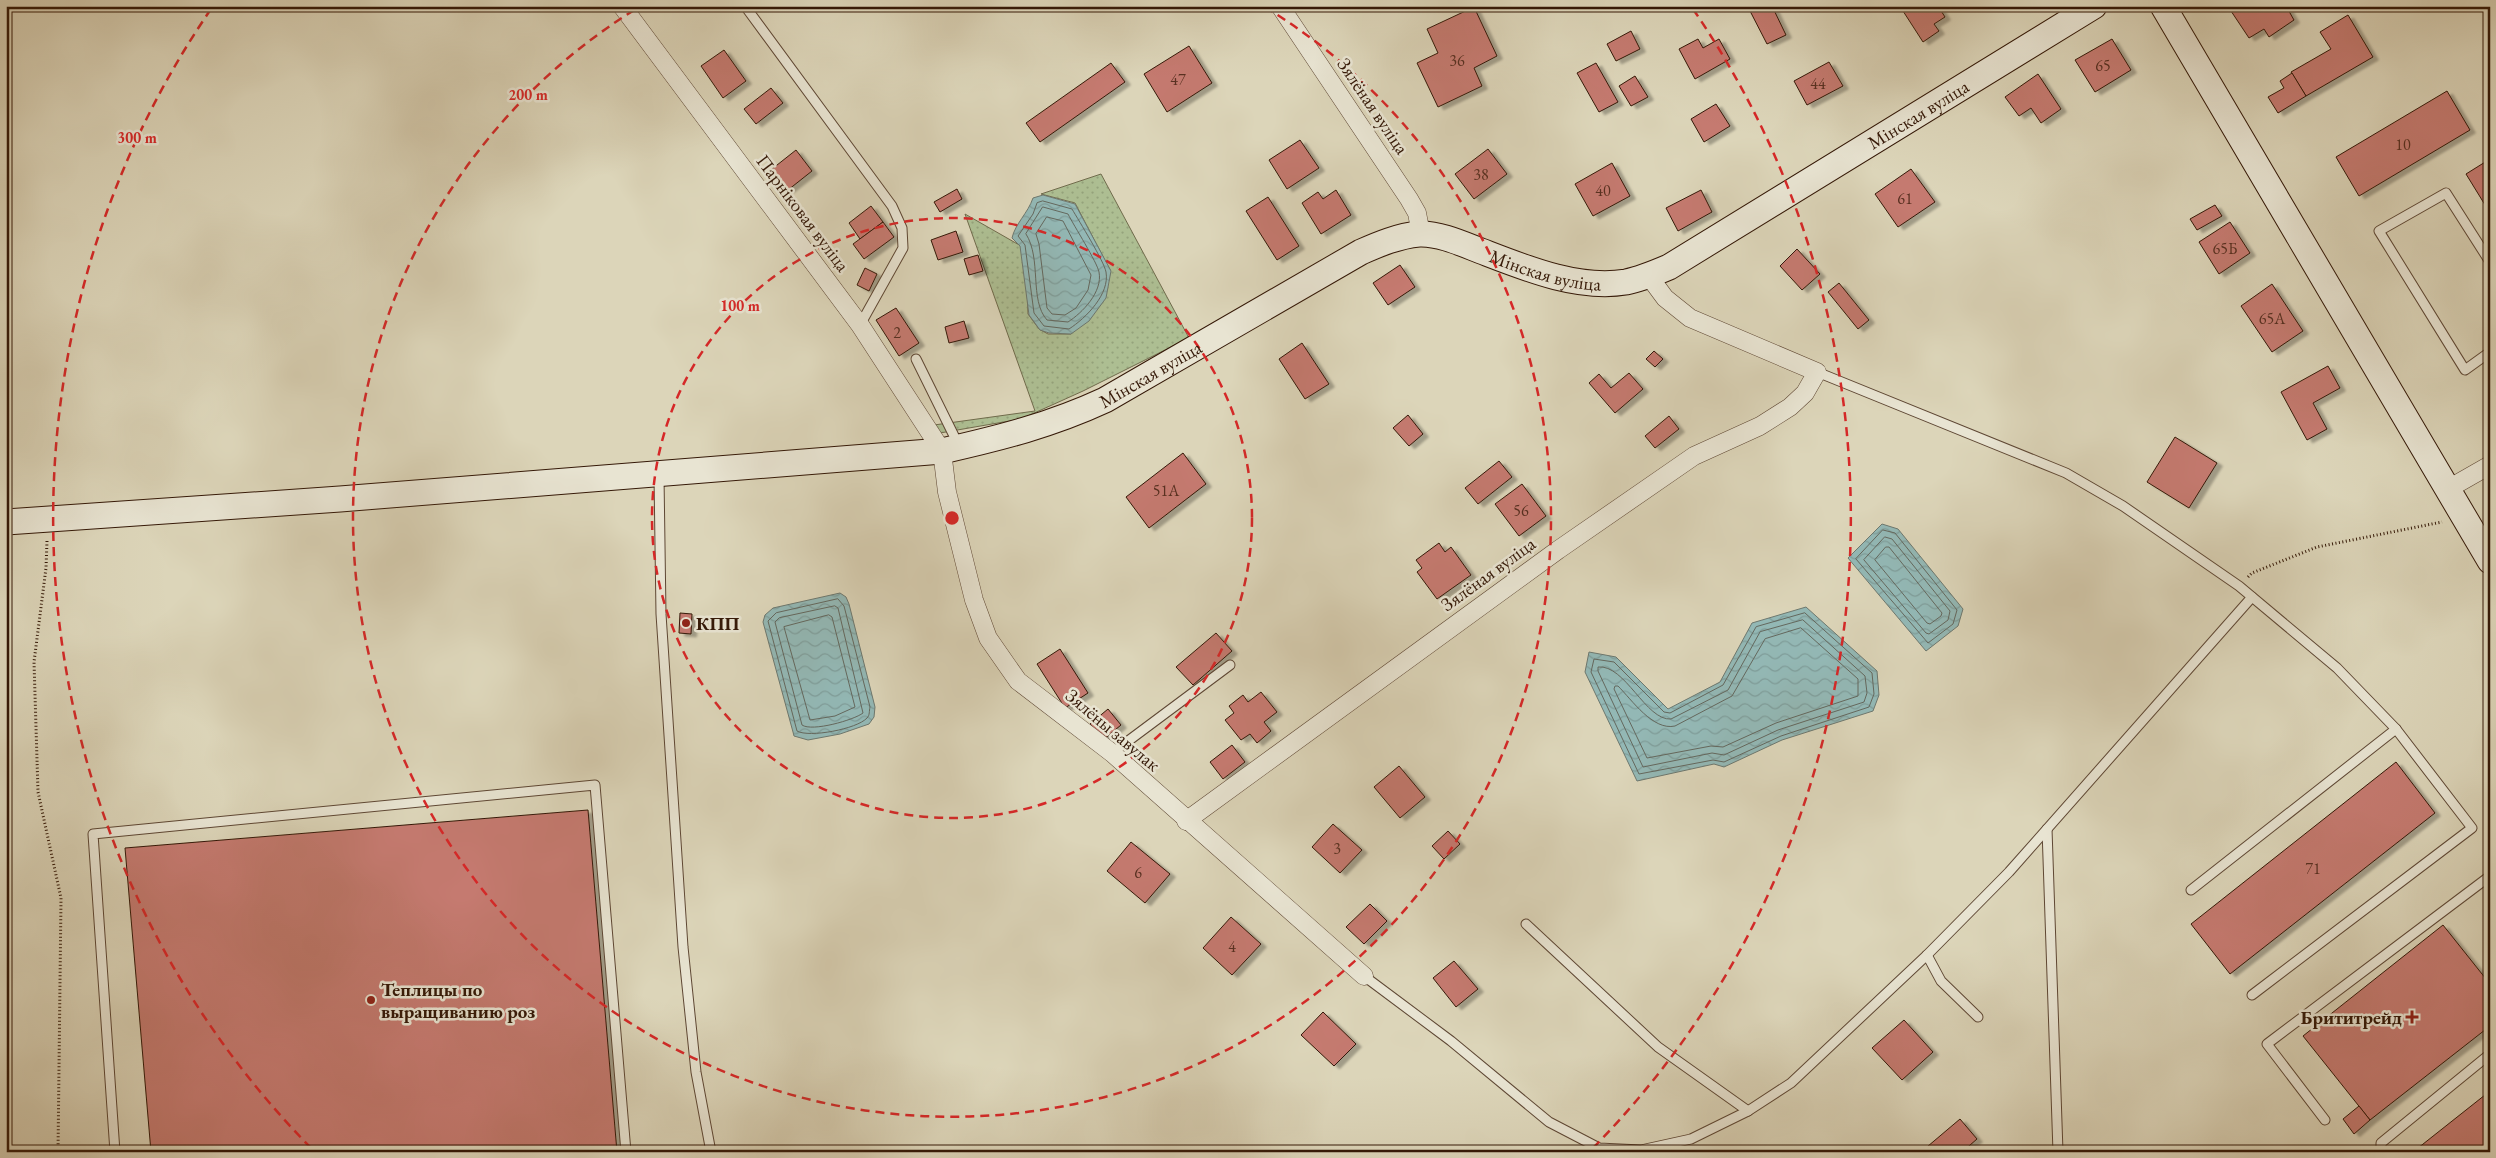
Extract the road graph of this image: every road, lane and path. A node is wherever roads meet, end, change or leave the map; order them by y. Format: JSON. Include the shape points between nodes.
{"nodes":[{"id":1,"x":622,"y":6,"type":"edge"},
{"id":2,"x":745,"y":6,"type":"edge"},
{"id":3,"x":1280,"y":6,"type":"edge"},
{"id":4,"x":2094,"y":6,"type":"edge"},
{"id":5,"x":2162,"y":6,"type":"edge"},
{"id":6,"x":1421,"y":234,"type":"junction"},
{"id":7,"x":2490,"y":262,"type":"edge"},
{"id":8,"x":1648,"y":275,"type":"junction"},
{"id":9,"x":860,"y":325,"type":"junction"},
{"id":10,"x":2490,"y":352,"type":"edge"},
{"id":11,"x":916,"y":359,"type":"dead end"},
{"id":12,"x":1818,"y":372,"type":"junction"},
{"id":13,"x":959,"y":447,"type":"junction"},
{"id":14,"x":2490,"y":465,"type":"edge"},
{"id":15,"x":658,"y":473,"type":"junction"},
{"id":16,"x":2448,"y":489,"type":"junction"},
{"id":17,"x":48,"y":520,"type":"junction"},
{"id":18,"x":2465,"y":520,"type":"junction"},
{"id":19,"x":6,"y":522,"type":"edge"},
{"id":20,"x":2490,"y":561,"type":"edge"},
{"id":21,"x":2239,"y":586,"type":"junction"},
{"id":22,"x":2252,"y":597,"type":"junction"},
{"id":23,"x":1230,"y":665,"type":"dead end"},
{"id":24,"x":2396,"y":729,"type":"junction"},
{"id":25,"x":1112,"y":753,"type":"junction"},
{"id":26,"x":1186,"y":821,"type":"junction"},
{"id":27,"x":2046,"y":829,"type":"junction"},
{"id":28,"x":2490,"y":876,"type":"edge"},
{"id":29,"x":2191,"y":890,"type":"dead end"},
{"id":30,"x":1526,"y":924,"type":"dead end"},
{"id":31,"x":1927,"y":955,"type":"junction"},
{"id":32,"x":1364,"y":976,"type":"joint"},
{"id":33,"x":2252,"y":995,"type":"dead end"},
{"id":34,"x":1978,"y":1017,"type":"dead end"},
{"id":35,"x":2490,"y":1054,"type":"edge"},
{"id":36,"x":1748,"y":1111,"type":"junction"},
{"id":37,"x":2325,"y":1120,"type":"dead end"},
{"id":38,"x":58,"y":1152,"type":"edge"},
{"id":39,"x":115,"y":1152,"type":"edge"},
{"id":40,"x":626,"y":1152,"type":"edge"},
{"id":41,"x":712,"y":1152,"type":"edge"},
{"id":42,"x":2058,"y":1152,"type":"edge"},
{"id":43,"x":2381,"y":1152,"type":"edge"}],
"edges":[{"from":1,"to":9,"type":"street","name":"Парніковая вуліца"},
{"from":2,"to":9,"type":"lane","via":[[892,206],[902,228],[903,248]]},
{"from":3,"to":6,"type":"street","name":"Зялёная вуліца","via":[[1409,200],[1417,213]]},
{"from":4,"to":8,"type":"street","name":"Мінская вуліца","via":[[1669,267]]},
{"from":5,"to":16,"type":"street"},
{"from":6,"to":8,"type":"street","name":"Мінская вуліца","via":[[1457,242],[1569,279],[1599,284],[1626,282]]},
{"from":6,"to":13,"type":"street","name":"Мінская вуліца","via":[[1384,242],[1360,252],[1105,400],[1064,419]]},
{"from":7,"to":10,"type":"lane","via":[[2446,193],[2379,231],[2465,370]]},
{"from":8,"to":12,"type":"street","via":[[1665,298],[1690,318]]},
{"from":9,"to":13,"type":"street","name":"Парніковая вуліца"},
{"from":11,"to":13,"type":"lane"},
{"from":12,"to":21,"type":"lane","via":[[2066,474],[2123,506]]},
{"from":12,"to":26,"type":"street","name":"Зялёная вуліца","via":[[1805,393],[1790,407],[1760,426],[1694,456],[1550,556]]},
{"from":13,"to":15,"type":"street","name":"Мінская вуліца"},
{"from":13,"to":25,"type":"street","name":"Зялёны завулак","via":[[947,492],[974,600],[988,638],[1018,681]]},
{"from":14,"to":16,"type":"street"},
{"from":15,"to":17,"type":"street","name":"Мінская вуліца"},
{"from":15,"to":41,"type":"lane","via":[[661,614],[683,947],[696,1072]]},
{"from":16,"to":18,"type":"street"},
{"from":17,"to":19,"type":"street","name":"Мінская вуліца"},
{"from":17,"to":38,"type":"path","via":[[46,568],[34,662],[38,792],[60,898]]},
{"from":18,"to":20,"type":"street"},
{"from":18,"to":21,"type":"path","via":[[2428,523],[2317,547],[2252,573]]},
{"from":21,"to":22,"type":"lane"},
{"from":22,"to":24,"type":"lane","via":[[2337,668]]},
{"from":22,"to":27,"type":"lane"},
{"from":23,"to":25,"type":"lane"},
{"from":24,"to":29,"type":"lane"},
{"from":24,"to":33,"type":"lane","via":[[2472,828]]},
{"from":25,"to":26,"type":"street","name":"Зялёны завулак"},
{"from":26,"to":32,"type":"street","name":"Зялёны завулак"},
{"from":27,"to":31,"type":"lane","via":[[2009,872]]},
{"from":27,"to":42,"type":"lane"},
{"from":28,"to":37,"type":"lane","via":[[2267,1044]]},
{"from":30,"to":36,"type":"lane","via":[[1658,1047]]},
{"from":31,"to":34,"type":"lane","via":[[1941,981]]},
{"from":31,"to":36,"type":"lane","via":[[1791,1083]]},
{"from":32,"to":36,"type":"lane","via":[[1451,1041],[1549,1122],[1599,1148],[1641,1150],[1691,1139]]},
{"from":35,"to":43,"type":"lane","via":[[2381,1144]]},
{"from":39,"to":40,"type":"lane","via":[[93,834],[595,785]]}]}
